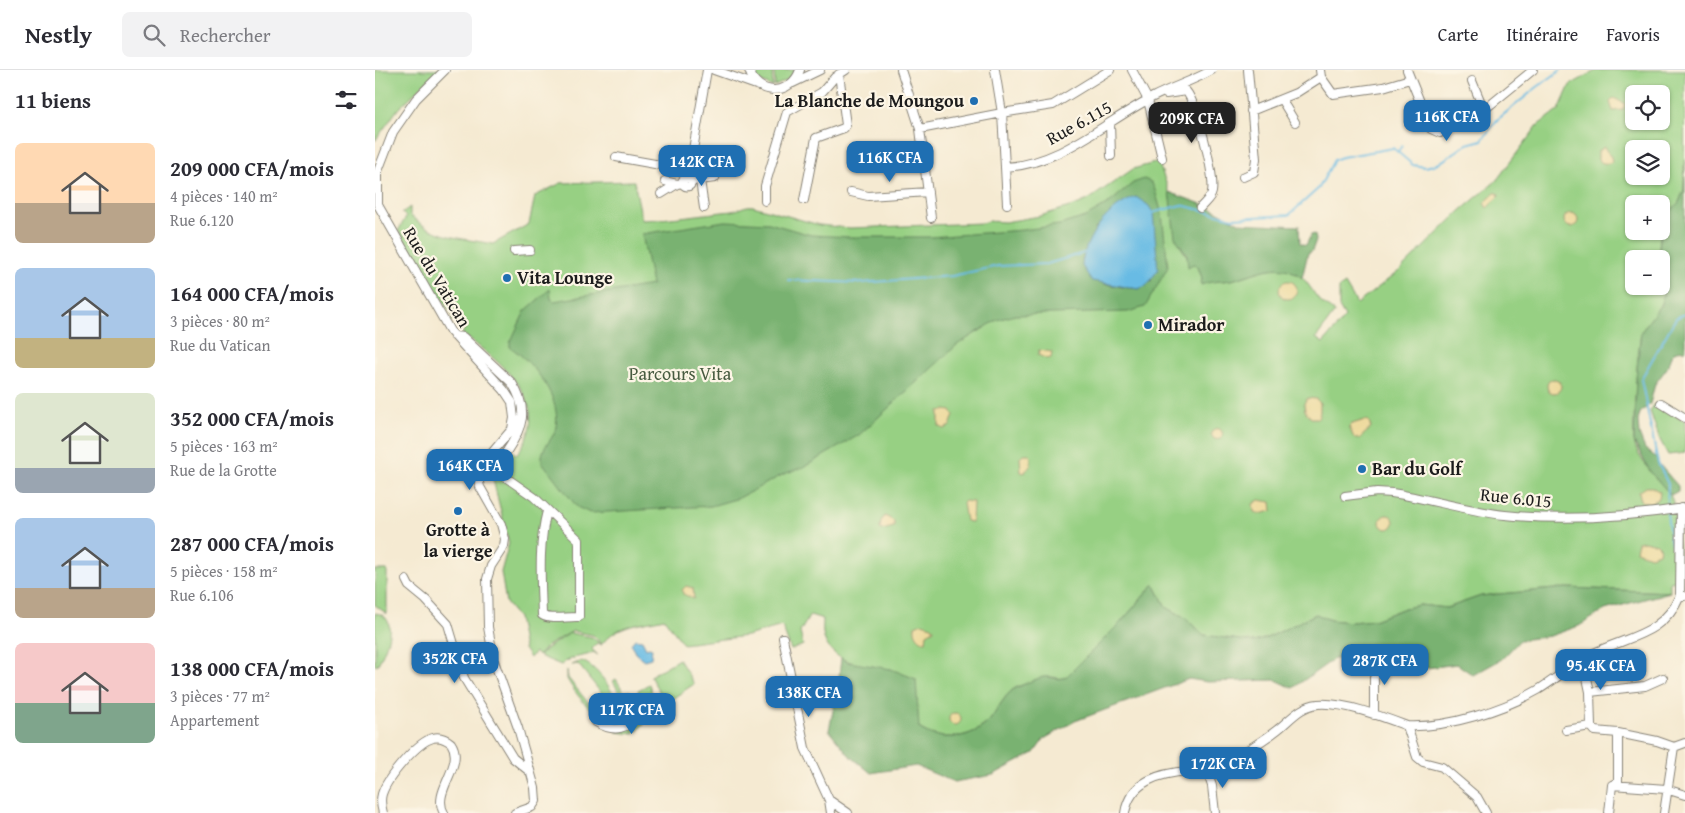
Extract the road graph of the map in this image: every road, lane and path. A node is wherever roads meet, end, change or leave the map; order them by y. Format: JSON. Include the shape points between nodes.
{"nodes":[{"id":1,"x":445,"y":70,"type":"edge"},
{"id":2,"x":707,"y":70,"type":"edge"},
{"id":3,"x":714,"y":70,"type":"edge"},
{"id":4,"x":749,"y":70,"type":"edge"},
{"id":5,"x":800,"y":70,"type":"edge"},
{"id":6,"x":820,"y":70,"type":"edge"},
{"id":7,"x":901,"y":70,"type":"edge"},
{"id":8,"x":995,"y":70,"type":"edge"},
{"id":9,"x":1110,"y":70,"type":"edge"},
{"id":10,"x":1132,"y":70,"type":"edge"},
{"id":11,"x":1212,"y":70,"type":"edge"},
{"id":12,"x":1250,"y":70,"type":"edge"},
{"id":13,"x":1407,"y":70,"type":"edge"},
{"id":14,"x":1533,"y":70,"type":"edge"},
{"id":15,"x":845,"y":71,"type":"edge"},
{"id":16,"x":1320,"y":74,"type":"edge"},
{"id":17,"x":1411,"y":79,"type":"junction"},
{"id":18,"x":1472,"y":81,"type":"dead end"},
{"id":19,"x":793,"y":83,"type":"junction"},
{"id":20,"x":761,"y":87,"type":"junction"},
{"id":21,"x":1161,"y":94,"type":"junction"},
{"id":22,"x":1281,"y":99,"type":"junction"},
{"id":23,"x":1148,"y":100,"type":"junction"},
{"id":24,"x":1485,"y":110,"type":"junction"},
{"id":25,"x":1251,"y":111,"type":"junction"},
{"id":26,"x":1002,"y":113,"type":"junction"},
{"id":27,"x":1295,"y":122,"type":"dead end"},
{"id":28,"x":1110,"y":123,"type":"junction"},
{"id":29,"x":920,"y":129,"type":"junction"},
{"id":30,"x":1111,"y":156,"type":"dead end"},
{"id":31,"x":616,"y":157,"type":"dead end"},
{"id":32,"x":1163,"y":158,"type":"dead end"},
{"id":33,"x":689,"y":166,"type":"junction"},
{"id":34,"x":719,"y":166,"type":"dead end"},
{"id":35,"x":1005,"y":167,"type":"junction"},
{"id":36,"x":1243,"y":177,"type":"dead end"},
{"id":37,"x":665,"y":181,"type":"dead end"},
{"id":38,"x":688,"y":181,"type":"junction"},
{"id":39,"x":851,"y":192,"type":"dead end"},
{"id":40,"x":928,"y":192,"type":"junction"},
{"id":41,"x":661,"y":194,"type":"dead end"},
{"id":42,"x":804,"y":200,"type":"dead end"},
{"id":43,"x":765,"y":201,"type":"dead end"},
{"id":44,"x":1007,"y":204,"type":"dead end"},
{"id":45,"x":376,"y":205,"type":"edge"},
{"id":46,"x":704,"y":208,"type":"dead end"},
{"id":47,"x":1200,"y":208,"type":"dead end"},
{"id":48,"x":931,"y":218,"type":"dead end"},
{"id":49,"x":530,"y":250,"type":"dead end"},
{"id":50,"x":514,"y":251,"type":"dead end"},
{"id":51,"x":454,"y":336,"type":"junction"},
{"id":52,"x":1661,"y":403,"type":"dead end"},
{"id":53,"x":1685,"y":418,"type":"edge"},
{"id":54,"x":1345,"y":496,"type":"dead end"},
{"id":55,"x":1683,"y":508,"type":"edge"},
{"id":56,"x":547,"y":511,"type":"junction"},
{"id":57,"x":406,"y":580,"type":"dead end"},
{"id":58,"x":1683,"y":596,"type":"edge"},
{"id":59,"x":783,"y":638,"type":"dead end"},
{"id":60,"x":1379,"y":657,"type":"dead end"},
{"id":61,"x":1583,"y":659,"type":"junction"},
{"id":62,"x":1663,"y":678,"type":"dead end"},
{"id":63,"x":1590,"y":692,"type":"junction"},
{"id":64,"x":637,"y":705,"type":"dead end"},
{"id":65,"x":1374,"y":715,"type":"junction"},
{"id":66,"x":596,"y":722,"type":"dead end"},
{"id":67,"x":1407,"y":726,"type":"junction"},
{"id":68,"x":1591,"y":726,"type":"junction"},
{"id":69,"x":1566,"y":730,"type":"dead end"},
{"id":70,"x":1618,"y":733,"type":"junction"},
{"id":71,"x":1685,"y":744,"type":"edge"},
{"id":72,"x":1674,"y":748,"type":"junction"},
{"id":73,"x":529,"y":771,"type":"junction"},
{"id":74,"x":1207,"y":771,"type":"junction"},
{"id":75,"x":1612,"y":786,"type":"junction"},
{"id":76,"x":1667,"y":789,"type":"junction"},
{"id":77,"x":1685,"y":795,"type":"edge"},
{"id":78,"x":829,"y":800,"type":"junction"},
{"id":79,"x":383,"y":813,"type":"edge"},
{"id":80,"x":444,"y":813,"type":"edge"},
{"id":81,"x":515,"y":813,"type":"edge"},
{"id":82,"x":831,"y":813,"type":"edge"},
{"id":83,"x":848,"y":813,"type":"edge"},
{"id":84,"x":1125,"y":813,"type":"edge"},
{"id":85,"x":1215,"y":813,"type":"edge"},
{"id":86,"x":1486,"y":813,"type":"edge"},
{"id":87,"x":1609,"y":813,"type":"edge"},
{"id":88,"x":1664,"y":813,"type":"edge"}],
"edges":[{"from":1,"to":45,"type":"street","via":[[416,99],[393,132],[378,171]]},
{"from":2,"to":33,"type":"street"},
{"from":3,"to":20,"type":"street"},
{"from":4,"to":20,"type":"street"},
{"from":5,"to":19,"type":"street"},
{"from":6,"to":19,"type":"street"},
{"from":7,"to":29,"type":"street"},
{"from":8,"to":26,"type":"street"},
{"from":9,"to":26,"type":"street","via":[[1053,105]]},
{"from":10,"to":23,"type":"street"},
{"from":11,"to":21,"type":"street","name":"Rue 6.115"},
{"from":12,"to":25,"type":"street"},
{"from":13,"to":17,"type":"street"},
{"from":14,"to":24,"type":"street"},
{"from":15,"to":42,"type":"street","via":[[847,125],[816,138]]},
{"from":15,"to":43,"type":"street","via":[[821,92],[787,112],[765,186]]},
{"from":16,"to":17,"type":"street","via":[[1330,93],[1335,94]]},
{"from":16,"to":22,"type":"street"},
{"from":17,"to":24,"type":"street","via":[[1435,133]]},
{"from":18,"to":24,"type":"street"},
{"from":19,"to":20,"type":"street","via":[[774,91]]},
{"from":21,"to":23,"type":"street","name":"Rue 6.115"},
{"from":21,"to":47,"type":"street","via":[[1186,91],[1197,117],[1212,177],[1212,195]]},
{"from":22,"to":25,"type":"street"},
{"from":22,"to":27,"type":"street"},
{"from":23,"to":28,"type":"street","name":"Rue 6.115"},
{"from":23,"to":32,"type":"street"},
{"from":25,"to":36,"type":"street","via":[[1255,172]]},
{"from":26,"to":29,"type":"street"},
{"from":26,"to":35,"type":"street"},
{"from":28,"to":30,"type":"street"},
{"from":28,"to":35,"type":"street","name":"Rue 6.115","via":[[1075,145],[1034,163]]},
{"from":29,"to":40,"type":"street"},
{"from":31,"to":33,"type":"street","via":[[666,166]]},
{"from":33,"to":38,"type":"street"},
{"from":34,"to":38,"type":"street","via":[[717,177]]},
{"from":35,"to":44,"type":"street"},
{"from":37,"to":38,"type":"street"},
{"from":38,"to":41,"type":"street"},
{"from":38,"to":46,"type":"street"},
{"from":39,"to":40,"type":"street","via":[[868,196]]},
{"from":40,"to":48,"type":"street"},
{"from":45,"to":51,"type":"street","name":"Rue du Vatican"},
{"from":49,"to":50,"type":"street"},
{"from":51,"to":56,"type":"street","via":[[463,337],[516,389],[522,411],[521,426],[499,462],[498,472],[534,497]]},
{"from":51,"to":73,"type":"street","name":"Rue du Vatican","via":[[504,390],[514,410],[512,429],[481,467],[478,478],[505,539],[487,579],[490,642]]},
{"from":52,"to":53,"type":"street"},
{"from":54,"to":55,"type":"street","name":"Rue 6.015","via":[[1385,493],[1432,499],[1504,515],[1537,517],[1583,518]]},
{"from":55,"to":58,"type":"street"},
{"from":56,"to":56,"type":"street","via":[[579,540],[579,617],[547,618],[542,615],[541,557]]},
{"from":57,"to":73,"type":"street","via":[[448,624],[465,678],[513,758]]},
{"from":58,"to":61,"type":"street","via":[[1666,620]]},
{"from":59,"to":78,"type":"street","via":[[805,748]]},
{"from":60,"to":65,"type":"street","via":[[1374,678]]},
{"from":61,"to":63,"type":"street"},
{"from":61,"to":67,"type":"street","via":[[1539,689],[1498,709],[1477,716]]},
{"from":62,"to":63,"type":"street","via":[[1645,686]]},
{"from":63,"to":68,"type":"street"},
{"from":64,"to":66,"type":"street","via":[[640,712],[636,719],[616,730]]},
{"from":65,"to":67,"type":"street"},
{"from":65,"to":74,"type":"street","via":[[1322,705],[1295,713],[1278,730]]},
{"from":67,"to":86,"type":"street","via":[[1417,757],[1442,767],[1477,797]]},
{"from":68,"to":69,"type":"street"},
{"from":68,"to":70,"type":"street","via":[[1595,731]]},
{"from":70,"to":72,"type":"street"},
{"from":70,"to":75,"type":"street","via":[[1618,782]]},
{"from":71,"to":72,"type":"street"},
{"from":72,"to":76,"type":"street"},
{"from":73,"to":81,"type":"street","name":"Rue du Vatican","via":[[536,801],[528,809]]},
{"from":74,"to":84,"type":"street","via":[[1188,771],[1142,782],[1134,790]]},
{"from":74,"to":85,"type":"street"},
{"from":75,"to":76,"type":"street"},
{"from":75,"to":87,"type":"street"},
{"from":76,"to":77,"type":"street"},
{"from":76,"to":88,"type":"street"},
{"from":78,"to":82,"type":"street"},
{"from":78,"to":83,"type":"street"},
{"from":79,"to":80,"type":"street","via":[[381,795],[396,772],[421,744],[440,737],[451,743],[456,753],[441,804]]}]}
